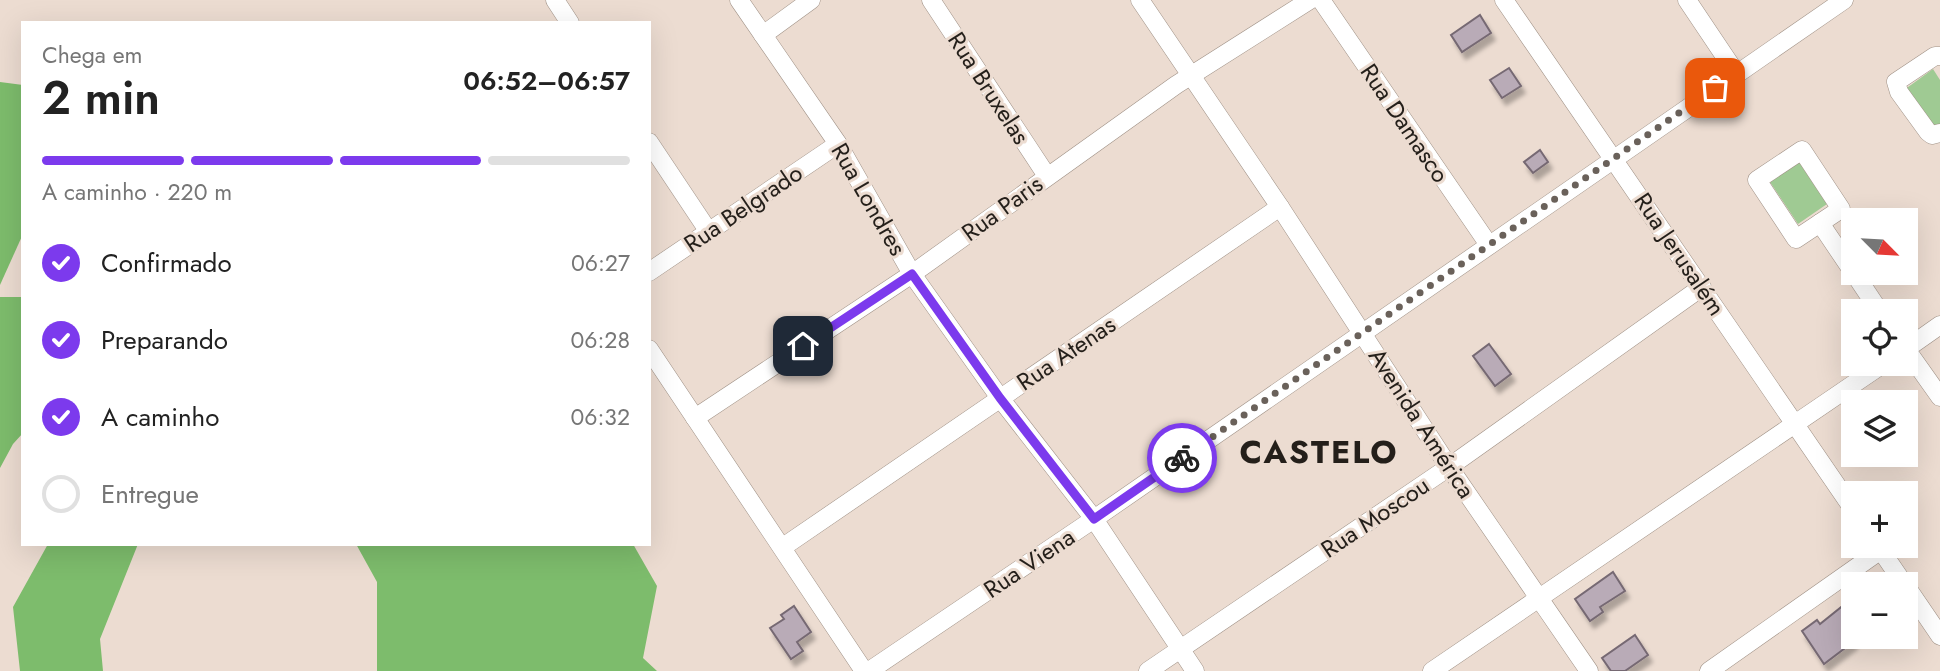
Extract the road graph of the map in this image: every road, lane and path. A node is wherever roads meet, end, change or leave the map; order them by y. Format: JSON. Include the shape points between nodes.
{"nodes":[{"id":1,"x":555,"y":0,"type":"edge"},
{"id":2,"x":740,"y":0,"type":"edge"},
{"id":3,"x":811,"y":0,"type":"edge"},
{"id":4,"x":931,"y":0,"type":"edge"},
{"id":5,"x":1140,"y":0,"type":"edge"},
{"id":6,"x":1310,"y":0,"type":"edge"},
{"id":7,"x":1321,"y":0,"type":"edge"},
{"id":8,"x":1504,"y":0,"type":"edge"},
{"id":9,"x":1688,"y":0,"type":"edge"},
{"id":10,"x":1844,"y":0,"type":"edge"},
{"id":11,"x":569,"y":21,"type":"edge"},
{"id":12,"x":763,"y":35,"type":"junction"},
{"id":13,"x":1940,"y":56,"type":"edge"},
{"id":14,"x":1736,"y":73,"type":"junction"},
{"id":15,"x":1191,"y":75,"type":"junction"},
{"id":16,"x":1940,"y":133,"type":"edge"},
{"id":17,"x":838,"y":144,"type":"junction"},
{"id":18,"x":651,"y":145,"type":"edge"},
{"id":19,"x":1615,"y":160,"type":"junction"},
{"id":20,"x":1047,"y":176,"type":"junction"},
{"id":21,"x":1280,"y":207,"type":"junction"},
{"id":22,"x":1820,"y":223,"type":"junction"},
{"id":23,"x":709,"y":232,"type":"junction"},
{"id":24,"x":1489,"y":246,"type":"junction"},
{"id":25,"x":1841,"y":253,"type":"edge"},
{"id":26,"x":651,"y":271,"type":"edge"},
{"id":27,"x":912,"y":274,"type":"junction"},
{"id":28,"x":1702,"y":287,"type":"junction"},
{"id":29,"x":1940,"y":325,"type":"edge"},
{"id":30,"x":1362,"y":332,"type":"junction"},
{"id":31,"x":1918,"y":341,"type":"edge"},
{"id":32,"x":651,"y":352,"type":"edge"},
{"id":33,"x":1918,"y":366,"type":"edge"},
{"id":34,"x":1865,"y":376,"type":"edge"},
{"id":35,"x":1940,"y":397,"type":"edge"},
{"id":36,"x":1000,"y":398,"type":"junction"},
{"id":37,"x":695,"y":418,"type":"junction"},
{"id":38,"x":1796,"y":422,"type":"junction"},
{"id":39,"x":1449,"y":467,"type":"junction"},
{"id":40,"x":1841,"y":491,"type":"edge"},
{"id":41,"x":1094,"y":519,"type":"junction"},
{"id":42,"x":783,"y":547,"type":"junction"},
{"id":43,"x":1866,"y":558,"type":"edge"},
{"id":44,"x":1539,"y":598,"type":"junction"},
{"id":45,"x":1918,"y":604,"type":"edge"},
{"id":46,"x":1940,"y":636,"type":"edge"},
{"id":47,"x":1181,"y":649,"type":"junction"},
{"id":48,"x":866,"y":671,"type":"edge"},
{"id":49,"x":1148,"y":671,"type":"edge"},
{"id":50,"x":1195,"y":671,"type":"edge"},
{"id":51,"x":1432,"y":671,"type":"edge"},
{"id":52,"x":1589,"y":671,"type":"edge"},
{"id":53,"x":1709,"y":671,"type":"edge"}],
"edges":[{"from":1,"to":11,"type":"street"},
{"from":2,"to":12,"type":"street","name":"Rua Londres"},
{"from":3,"to":12,"type":"street"},
{"from":4,"to":20,"type":"street","name":"Rua Bruxelas"},
{"from":5,"to":15,"type":"street","name":"Avenida América"},
{"from":6,"to":15,"type":"street","name":"Rua Paris"},
{"from":7,"to":24,"type":"street","name":"Rua Damasco"},
{"from":8,"to":19,"type":"street","name":"Rua Jerusalém"},
{"from":9,"to":14,"type":"street"},
{"from":10,"to":14,"type":"street","name":"Rua Viena"},
{"from":12,"to":17,"type":"street","name":"Rua Londres"},
{"from":13,"to":16,"type":"street","via":[[1896,82],[1928,132]]},
{"from":14,"to":19,"type":"street","name":"Rua Viena"},
{"from":15,"to":20,"type":"street","name":"Rua Paris"},
{"from":15,"to":21,"type":"street","name":"Avenida América"},
{"from":17,"to":23,"type":"street","name":"Rua Belgrado"},
{"from":17,"to":27,"type":"street","name":"Rua Londres"},
{"from":18,"to":23,"type":"street"},
{"from":19,"to":24,"type":"street","name":"Rua Viena"},
{"from":19,"to":28,"type":"street","name":"Rua Jerusalém"},
{"from":20,"to":27,"type":"street","name":"Rua Paris"},
{"from":21,"to":30,"type":"street","name":"Avenida América"},
{"from":21,"to":36,"type":"street","name":"Rua Atenas"},
{"from":22,"to":22,"type":"street","via":[[1796,239],[1757,180],[1802,150],[1841,209]]},
{"from":22,"to":25,"type":"street"},
{"from":23,"to":26,"type":"street","name":"Rua Belgrado"},
{"from":24,"to":30,"type":"street","name":"Rua Viena"},
{"from":27,"to":36,"type":"street","name":"Rua Londres"},
{"from":27,"to":37,"type":"street","name":"Rua Paris"},
{"from":28,"to":38,"type":"street","name":"Rua Jerusalém"},
{"from":28,"to":39,"type":"street","name":"Rua Moscou"},
{"from":29,"to":31,"type":"street"},
{"from":30,"to":39,"type":"street","name":"Avenida América"},
{"from":30,"to":41,"type":"street","name":"Rua Viena"},
{"from":32,"to":37,"type":"street"},
{"from":33,"to":35,"type":"street"},
{"from":34,"to":38,"type":"street"},
{"from":36,"to":41,"type":"street","name":"Rua Londres"},
{"from":36,"to":42,"type":"street","name":"Rua Atenas"},
{"from":37,"to":42,"type":"street"},
{"from":38,"to":40,"type":"street","name":"Rua Jerusalém"},
{"from":38,"to":44,"type":"street"},
{"from":39,"to":44,"type":"street","name":"Avenida América"},
{"from":39,"to":47,"type":"street","name":"Rua Moscou"},
{"from":41,"to":47,"type":"street","name":"Rua Londres"},
{"from":41,"to":48,"type":"street","name":"Rua Viena"},
{"from":42,"to":48,"type":"street"},
{"from":43,"to":53,"type":"street"},
{"from":44,"to":51,"type":"street"},
{"from":44,"to":52,"type":"street","name":"Avenida América"},
{"from":45,"to":46,"type":"street"},
{"from":47,"to":49,"type":"street","name":"Rua Moscou"},
{"from":47,"to":50,"type":"street","name":"Rua Londres"}]}
